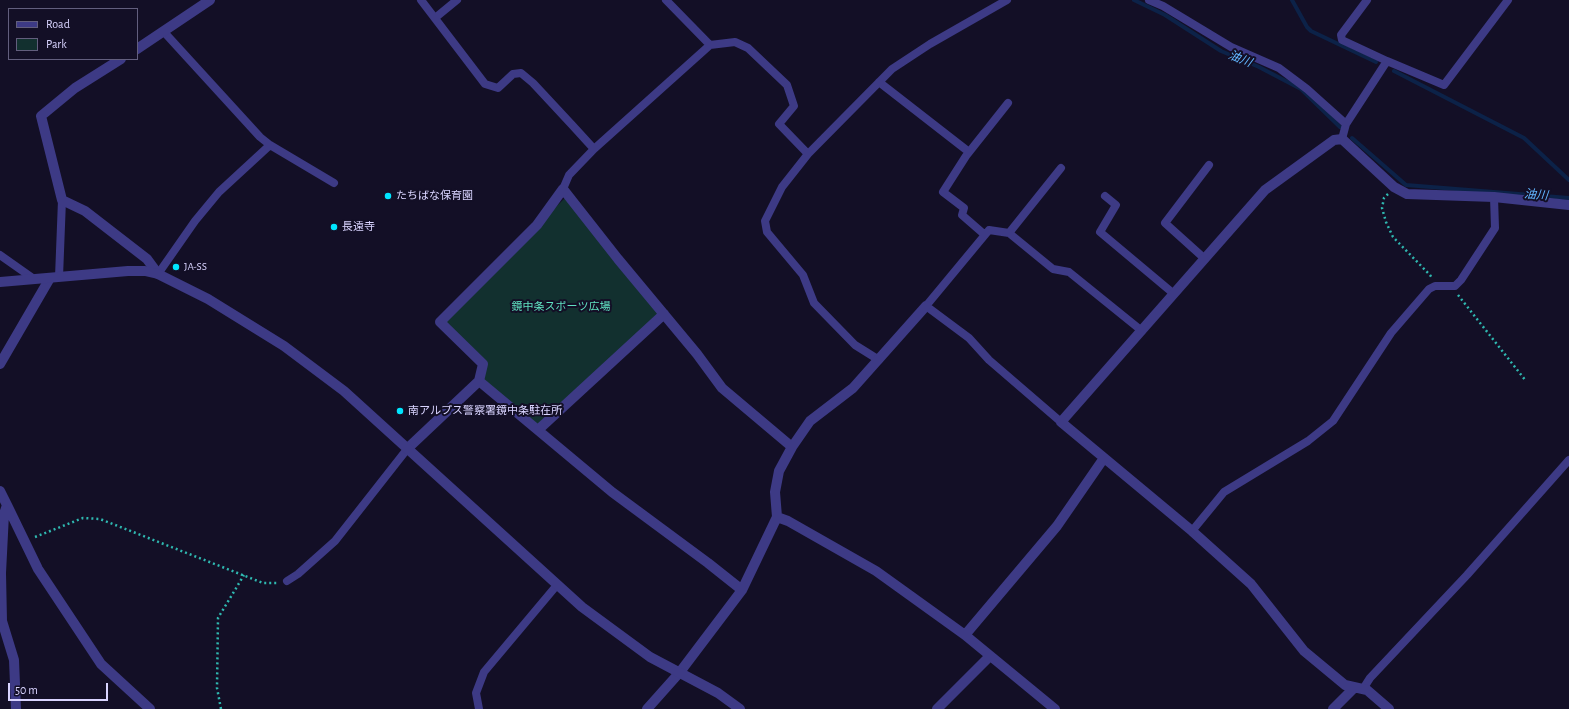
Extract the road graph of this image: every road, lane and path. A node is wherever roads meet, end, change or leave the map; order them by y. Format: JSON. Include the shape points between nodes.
{"nodes":[{"id":1,"x":210,"y":0,"type":"edge"},
{"id":2,"x":421,"y":0,"type":"edge"},
{"id":3,"x":457,"y":0,"type":"edge"},
{"id":4,"x":666,"y":0,"type":"edge"},
{"id":5,"x":1007,"y":0,"type":"edge"},
{"id":6,"x":1149,"y":0,"type":"edge"},
{"id":7,"x":1367,"y":0,"type":"edge"},
{"id":8,"x":1508,"y":0,"type":"edge"},
{"id":9,"x":435,"y":18,"type":"junction"},
{"id":10,"x":164,"y":32,"type":"junction"},
{"id":11,"x":710,"y":45,"type":"junction"},
{"id":12,"x":138,"y":48,"type":"edge"},
{"id":13,"x":119,"y":60,"type":"edge"},
{"id":14,"x":1387,"y":61,"type":"junction"},
{"id":15,"x":879,"y":82,"type":"junction"},
{"id":16,"x":1008,"y":103,"type":"dead end"},
{"id":17,"x":1346,"y":124,"type":"junction"},
{"id":18,"x":1342,"y":139,"type":"junction"},
{"id":19,"x":270,"y":145,"type":"junction"},
{"id":20,"x":594,"y":149,"type":"junction"},
{"id":21,"x":969,"y":152,"type":"junction"},
{"id":22,"x":808,"y":154,"type":"junction"},
{"id":23,"x":1209,"y":165,"type":"dead end"},
{"id":24,"x":1061,"y":168,"type":"dead end"},
{"id":25,"x":334,"y":183,"type":"dead end"},
{"id":26,"x":1394,"y":187,"type":"junction"},
{"id":27,"x":563,"y":189,"type":"junction"},
{"id":28,"x":1105,"y":196,"type":"dead end"},
{"id":29,"x":1494,"y":197,"type":"junction"},
{"id":30,"x":62,"y":200,"type":"junction"},
{"id":31,"x":1569,"y":205,"type":"edge"},
{"id":32,"x":1009,"y":233,"type":"junction"},
{"id":33,"x":985,"y":235,"type":"junction"},
{"id":34,"x":0,"y":255,"type":"edge"},
{"id":35,"x":1205,"y":259,"type":"junction"},
{"id":36,"x":158,"y":274,"type":"junction"},
{"id":37,"x":54,"y":277,"type":"junction"},
{"id":38,"x":34,"y":279,"type":"junction"},
{"id":39,"x":0,"y":282,"type":"edge"},
{"id":40,"x":1435,"y":286,"type":"junction"},
{"id":41,"x":1455,"y":286,"type":"junction"},
{"id":42,"x":1174,"y":294,"type":"junction"},
{"id":43,"x":926,"y":306,"type":"junction"},
{"id":44,"x":664,"y":314,"type":"junction"},
{"id":45,"x":1142,"y":331,"type":"junction"},
{"id":46,"x":879,"y":360,"type":"junction"},
{"id":47,"x":0,"y":364,"type":"edge"},
{"id":48,"x":479,"y":381,"type":"junction"},
{"id":49,"x":1526,"y":381,"type":"dead end"},
{"id":50,"x":1061,"y":422,"type":"junction"},
{"id":51,"x":538,"y":430,"type":"junction"},
{"id":52,"x":792,"y":447,"type":"junction"},
{"id":53,"x":408,"y":448,"type":"junction"},
{"id":54,"x":1104,"y":458,"type":"junction"},
{"id":55,"x":1569,"y":460,"type":"edge"},
{"id":56,"x":0,"y":491,"type":"edge"},
{"id":57,"x":7,"y":505,"type":"junction"},
{"id":58,"x":777,"y":517,"type":"junction"},
{"id":59,"x":1192,"y":531,"type":"junction"},
{"id":60,"x":25,"y":541,"type":"junction"},
{"id":61,"x":244,"y":575,"type":"junction"},
{"id":62,"x":287,"y":581,"type":"joint"},
{"id":63,"x":557,"y":585,"type":"junction"},
{"id":64,"x":742,"y":590,"type":"junction"},
{"id":65,"x":965,"y":635,"type":"junction"},
{"id":66,"x":990,"y":656,"type":"junction"},
{"id":67,"x":680,"y":672,"type":"junction"},
{"id":68,"x":1359,"y":688,"type":"junction"},
{"id":69,"x":16,"y":709,"type":"edge"},
{"id":70,"x":150,"y":709,"type":"edge"},
{"id":71,"x":221,"y":709,"type":"edge"},
{"id":72,"x":479,"y":709,"type":"edge"},
{"id":73,"x":647,"y":709,"type":"edge"},
{"id":74,"x":740,"y":709,"type":"edge"},
{"id":75,"x":937,"y":709,"type":"edge"},
{"id":76,"x":1055,"y":709,"type":"edge"},
{"id":77,"x":1332,"y":709,"type":"edge"},
{"id":78,"x":1389,"y":709,"type":"edge"}],
"edges":[{"from":1,"to":10,"type":"street"},
{"from":2,"to":9,"type":"lane"},
{"from":3,"to":9,"type":"lane"},
{"from":4,"to":11,"type":"lane"},
{"from":5,"to":15,"type":"lane","via":[[930,44],[892,69]]},
{"from":6,"to":17,"type":"lane","via":[[1231,47],[1279,68]]},
{"from":7,"to":14,"type":"lane","via":[[1341,35],[1342,40]]},
{"from":8,"to":14,"type":"lane","via":[[1444,85]]},
{"from":9,"to":20,"type":"lane","via":[[485,84],[498,88],[513,74],[521,73]]},
{"from":10,"to":12,"type":"street"},
{"from":10,"to":19,"type":"lane"},
{"from":11,"to":20,"type":"lane"},
{"from":11,"to":22,"type":"lane","via":[[735,42],[748,48],[787,85],[794,106],[779,124]]},
{"from":13,"to":30,"type":"street","via":[[75,88],[41,116]]},
{"from":14,"to":17,"type":"lane"},
{"from":15,"to":21,"type":"lane"},
{"from":15,"to":22,"type":"lane"},
{"from":16,"to":21,"type":"lane"},
{"from":17,"to":18,"type":"lane"},
{"from":18,"to":26,"type":"street"},
{"from":18,"to":35,"type":"street","via":[[1334,140],[1320,149],[1265,190]]},
{"from":19,"to":25,"type":"lane"},
{"from":19,"to":36,"type":"lane","via":[[219,192]]},
{"from":20,"to":27,"type":"lane","via":[[569,175]]},
{"from":21,"to":33,"type":"lane","via":[[943,192],[964,208],[962,215]]},
{"from":22,"to":46,"type":"lane","via":[[782,187],[765,221],[767,232],[803,275],[814,303],[855,345]]},
{"from":23,"to":35,"type":"lane","via":[[1165,223]]},
{"from":24,"to":32,"type":"lane"},
{"from":26,"to":29,"type":"street","via":[[1406,194]]},
{"from":26,"to":40,"type":"path","via":[[1384,198],[1382,208],[1386,222],[1394,237],[1430,275]]},
{"from":27,"to":44,"type":"street"},
{"from":27,"to":48,"type":"street","via":[[537,226],[440,322],[483,364]]},
{"from":28,"to":42,"type":"lane","via":[[1116,205],[1100,232]]},
{"from":29,"to":31,"type":"street"},
{"from":29,"to":41,"type":"lane","via":[[1495,228]]},
{"from":30,"to":36,"type":"street","via":[[85,211],[147,259]]},
{"from":30,"to":37,"type":"lane"},
{"from":32,"to":33,"type":"lane","via":[[989,230]]},
{"from":32,"to":45,"type":"lane","via":[[1053,269],[1069,272]]},
{"from":33,"to":43,"type":"lane"},
{"from":34,"to":38,"type":"lane"},
{"from":35,"to":42,"type":"street"},
{"from":36,"to":37,"type":"street","via":[[128,271]]},
{"from":36,"to":53,"type":"street","via":[[208,299],[284,346],[344,391]]},
{"from":37,"to":38,"type":"street"},
{"from":37,"to":47,"type":"street"},
{"from":38,"to":39,"type":"street"},
{"from":40,"to":41,"type":"lane"},
{"from":40,"to":59,"type":"lane","via":[[1429,289],[1391,333],[1333,422],[1308,441],[1224,492]]},
{"from":41,"to":49,"type":"path","via":[[1457,294]]},
{"from":42,"to":45,"type":"street"},
{"from":43,"to":46,"type":"street"},
{"from":43,"to":50,"type":"lane","via":[[969,338],[989,360]]},
{"from":44,"to":51,"type":"street"},
{"from":44,"to":52,"type":"street","via":[[722,388]]},
{"from":45,"to":50,"type":"street"},
{"from":46,"to":52,"type":"street","via":[[853,388],[810,421]]},
{"from":48,"to":51,"type":"street"},
{"from":48,"to":53,"type":"street"},
{"from":50,"to":54,"type":"street"},
{"from":51,"to":64,"type":"street","via":[[612,492]]},
{"from":52,"to":58,"type":"street","via":[[779,471],[775,492]]},
{"from":53,"to":62,"type":"lane","via":[[335,541]]},
{"from":53,"to":63,"type":"street"},
{"from":54,"to":59,"type":"street"},
{"from":54,"to":65,"type":"street","via":[[1056,526]]},
{"from":55,"to":68,"type":"lane","via":[[1467,575]]},
{"from":56,"to":57,"type":"street"},
{"from":57,"to":60,"type":"street"},
{"from":57,"to":69,"type":"street","via":[[4,514],[1,573],[2,620],[14,660]]},
{"from":58,"to":64,"type":"street"},
{"from":58,"to":65,"type":"street","via":[[876,571]]},
{"from":59,"to":68,"type":"street","via":[[1251,584],[1304,651],[1345,685]]},
{"from":60,"to":61,"type":"path","via":[[91,517]]},
{"from":60,"to":70,"type":"street","via":[[38,569],[101,664]]},
{"from":61,"to":62,"type":"path","via":[[263,583]]},
{"from":61,"to":71,"type":"path","via":[[218,618],[217,688]]},
{"from":63,"to":67,"type":"street","via":[[582,607],[650,657]]},
{"from":63,"to":72,"type":"lane","via":[[484,672],[476,693]]},
{"from":64,"to":67,"type":"street"},
{"from":65,"to":66,"type":"street"},
{"from":66,"to":75,"type":"street"},
{"from":66,"to":76,"type":"street"},
{"from":67,"to":73,"type":"street"},
{"from":67,"to":74,"type":"street","via":[[718,693]]},
{"from":68,"to":77,"type":"street"},
{"from":68,"to":78,"type":"street","via":[[1367,690]]}]}
